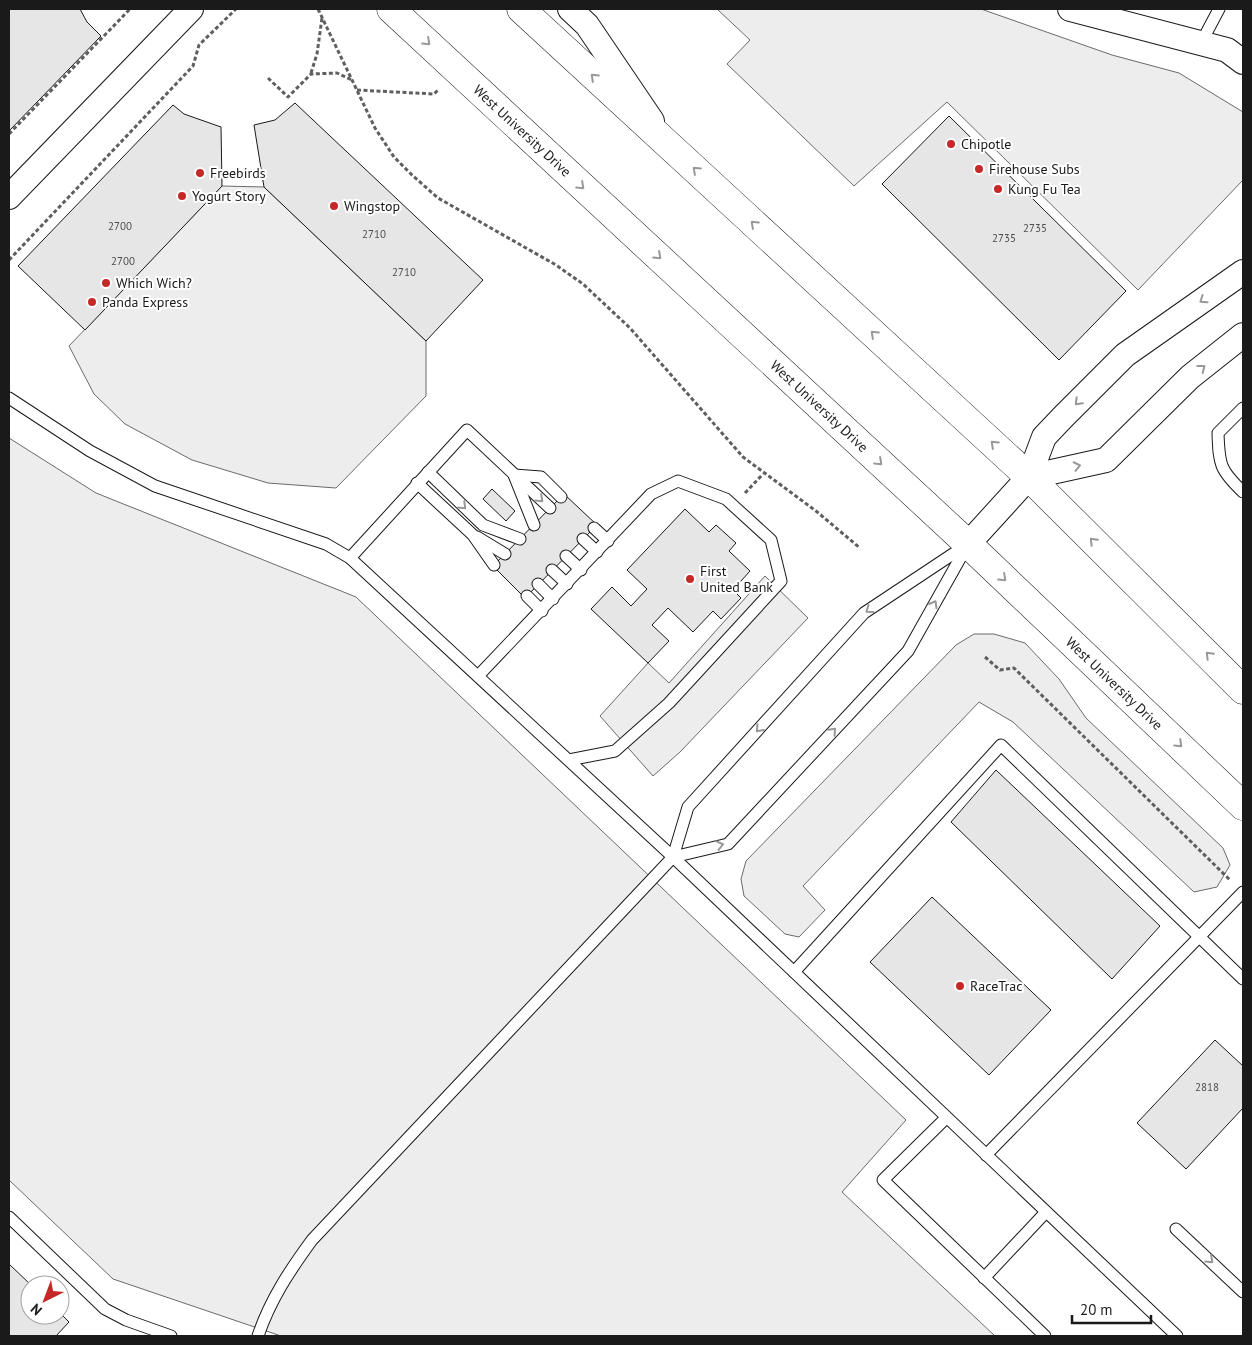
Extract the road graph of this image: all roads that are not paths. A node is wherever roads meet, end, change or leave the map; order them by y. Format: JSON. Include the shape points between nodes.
{"nodes":[{"id":1,"x":192,"y":9,"type":"edge"},
{"id":2,"x":391,"y":9,"type":"edge"},
{"id":3,"x":521,"y":9,"type":"edge"},
{"id":4,"x":570,"y":9,"type":"edge"},
{"id":5,"x":1070,"y":9,"type":"edge"},
{"id":6,"x":1219,"y":9,"type":"edge"},
{"id":7,"x":1201,"y":44,"type":"junction"},
{"id":8,"x":1243,"y":62,"type":"edge"},
{"id":9,"x":669,"y":145,"type":"junction"},
{"id":10,"x":9,"y":197,"type":"edge"},
{"id":11,"x":1243,"y":272,"type":"edge"},
{"id":12,"x":1243,"y":335,"type":"edge"},
{"id":13,"x":9,"y":398,"type":"edge"},
{"id":14,"x":1243,"y":408,"type":"edge"},
{"id":15,"x":428,"y":472,"type":"junction"},
{"id":16,"x":514,"y":475,"type":"junction"},
{"id":17,"x":1029,"y":477,"type":"junction"},
{"id":18,"x":417,"y":483,"type":"junction"},
{"id":19,"x":1243,"y":492,"type":"edge"},
{"id":20,"x":561,"y":497,"type":"dead end"},
{"id":21,"x":550,"y":508,"type":"dead end"},
{"id":22,"x":483,"y":525,"type":"junction"},
{"id":23,"x":534,"y":525,"type":"dead end"},
{"id":24,"x":594,"y":528,"type":"dead end"},
{"id":25,"x":474,"y":535,"type":"junction"},
{"id":26,"x":520,"y":539,"type":"dead end"},
{"id":27,"x":583,"y":539,"type":"dead end"},
{"id":28,"x":608,"y":541,"type":"junction"},
{"id":29,"x":968,"y":544,"type":"junction"},
{"id":30,"x":597,"y":552,"type":"junction"},
{"id":31,"x":566,"y":556,"type":"dead end"},
{"id":32,"x":350,"y":558,"type":"junction"},
{"id":33,"x":494,"y":564,"type":"dead end"},
{"id":34,"x":552,"y":570,"type":"dead end"},
{"id":35,"x":581,"y":570,"type":"junction"},
{"id":36,"x":538,"y":584,"type":"dead end"},
{"id":37,"x":568,"y":584,"type":"junction"},
{"id":38,"x":527,"y":596,"type":"dead end"},
{"id":39,"x":553,"y":599,"type":"junction"},
{"id":40,"x":542,"y":610,"type":"junction"},
{"id":41,"x":478,"y":676,"type":"junction"},
{"id":42,"x":1243,"y":690,"type":"edge"},
{"id":43,"x":569,"y":760,"type":"junction"},
{"id":44,"x":1243,"y":806,"type":"edge"},
{"id":45,"x":673,"y":856,"type":"junction"},
{"id":46,"x":1243,"y":892,"type":"edge"},
{"id":47,"x":1200,"y":937,"type":"junction"},
{"id":48,"x":794,"y":972,"type":"junction"},
{"id":49,"x":1243,"y":979,"type":"edge"},
{"id":50,"x":946,"y":1118,"type":"junction"},
{"id":51,"x":986,"y":1155,"type":"junction"},
{"id":52,"x":1046,"y":1212,"type":"junction"},
{"id":53,"x":9,"y":1217,"type":"edge"},
{"id":54,"x":1176,"y":1229,"type":"dead end"},
{"id":55,"x":984,"y":1278,"type":"junction"},
{"id":56,"x":1243,"y":1292,"type":"edge"},
{"id":57,"x":163,"y":1335,"type":"edge"},
{"id":58,"x":258,"y":1336,"type":"edge"},
{"id":59,"x":1045,"y":1336,"type":"edge"},
{"id":60,"x":1176,"y":1336,"type":"edge"}],
"edges":[{"from":1,"to":10,"type":"street"},
{"from":2,"to":29,"type":"main road","name":"West University Drive","one_way":true},
{"from":9,"to":3,"type":"main road","one_way":true},
{"from":4,"to":9,"type":"street","via":[[587,24]]},
{"from":5,"to":7,"type":"street"},
{"from":6,"to":7,"type":"lane"},
{"from":7,"to":8,"type":"street","via":[[1227,50]]},
{"from":17,"to":9,"type":"main road","one_way":true},
{"from":11,"to":17,"type":"street","one_way":true,"via":[[1125,355],[1044,437]]},
{"from":17,"to":12,"type":"street","one_way":true,"via":[[1106,460],[1190,377]]},
{"from":13,"to":32,"type":"lane","via":[[90,451],[155,486],[326,544]]},
{"from":14,"to":19,"type":"lane","via":[[1218,433],[1225,475]]},
{"from":15,"to":16,"type":"lane","via":[[467,430]]},
{"from":15,"to":18,"type":"lane"},
{"from":15,"to":22,"type":"lane","one_way":true},
{"from":16,"to":20,"type":"lane","via":[[541,478]]},
{"from":16,"to":21,"type":"lane","one_way":true},
{"from":16,"to":23,"type":"lane"},
{"from":17,"to":29,"type":"street"},
{"from":42,"to":17,"type":"main road","one_way":true},
{"from":18,"to":25,"type":"lane"},
{"from":18,"to":32,"type":"lane"},
{"from":22,"to":25,"type":"lane","via":[[505,554]]},
{"from":22,"to":26,"type":"lane"},
{"from":24,"to":28,"type":"lane"},
{"from":25,"to":33,"type":"lane"},
{"from":27,"to":30,"type":"lane"},
{"from":28,"to":30,"type":"lane"},
{"from":28,"to":43,"type":"lane","via":[[651,494],[678,481],[726,500],[771,540],[782,580],[670,703],[615,751]]},
{"from":29,"to":44,"type":"main road","name":"West University Drive","one_way":true},
{"from":29,"to":45,"type":"lane","one_way":true,"via":[[864,613],[688,807]]},
{"from":45,"to":29,"type":"lane","one_way":true,"via":[[728,844],[908,651]]},
{"from":30,"to":35,"type":"lane"},
{"from":31,"to":35,"type":"lane"},
{"from":32,"to":41,"type":"lane"},
{"from":34,"to":37,"type":"lane"},
{"from":35,"to":37,"type":"lane"},
{"from":36,"to":39,"type":"lane"},
{"from":37,"to":39,"type":"lane"},
{"from":38,"to":40,"type":"lane"},
{"from":39,"to":40,"type":"lane"},
{"from":40,"to":41,"type":"lane"},
{"from":41,"to":43,"type":"lane"},
{"from":43,"to":45,"type":"lane"},
{"from":45,"to":48,"type":"lane"},
{"from":45,"to":58,"type":"lane","via":[[312,1240],[288,1273]]},
{"from":46,"to":47,"type":"lane"},
{"from":47,"to":48,"type":"lane","via":[[1001,745]]},
{"from":47,"to":49,"type":"lane"},
{"from":47,"to":51,"type":"lane"},
{"from":48,"to":50,"type":"lane"},
{"from":50,"to":51,"type":"lane"},
{"from":50,"to":55,"type":"lane","via":[[883,1180]]},
{"from":51,"to":52,"type":"lane"},
{"from":52,"to":55,"type":"lane"},
{"from":52,"to":60,"type":"lane"},
{"from":53,"to":57,"type":"lane","via":[[105,1310]]},
{"from":54,"to":56,"type":"lane","one_way":true},
{"from":55,"to":59,"type":"lane"}]}
